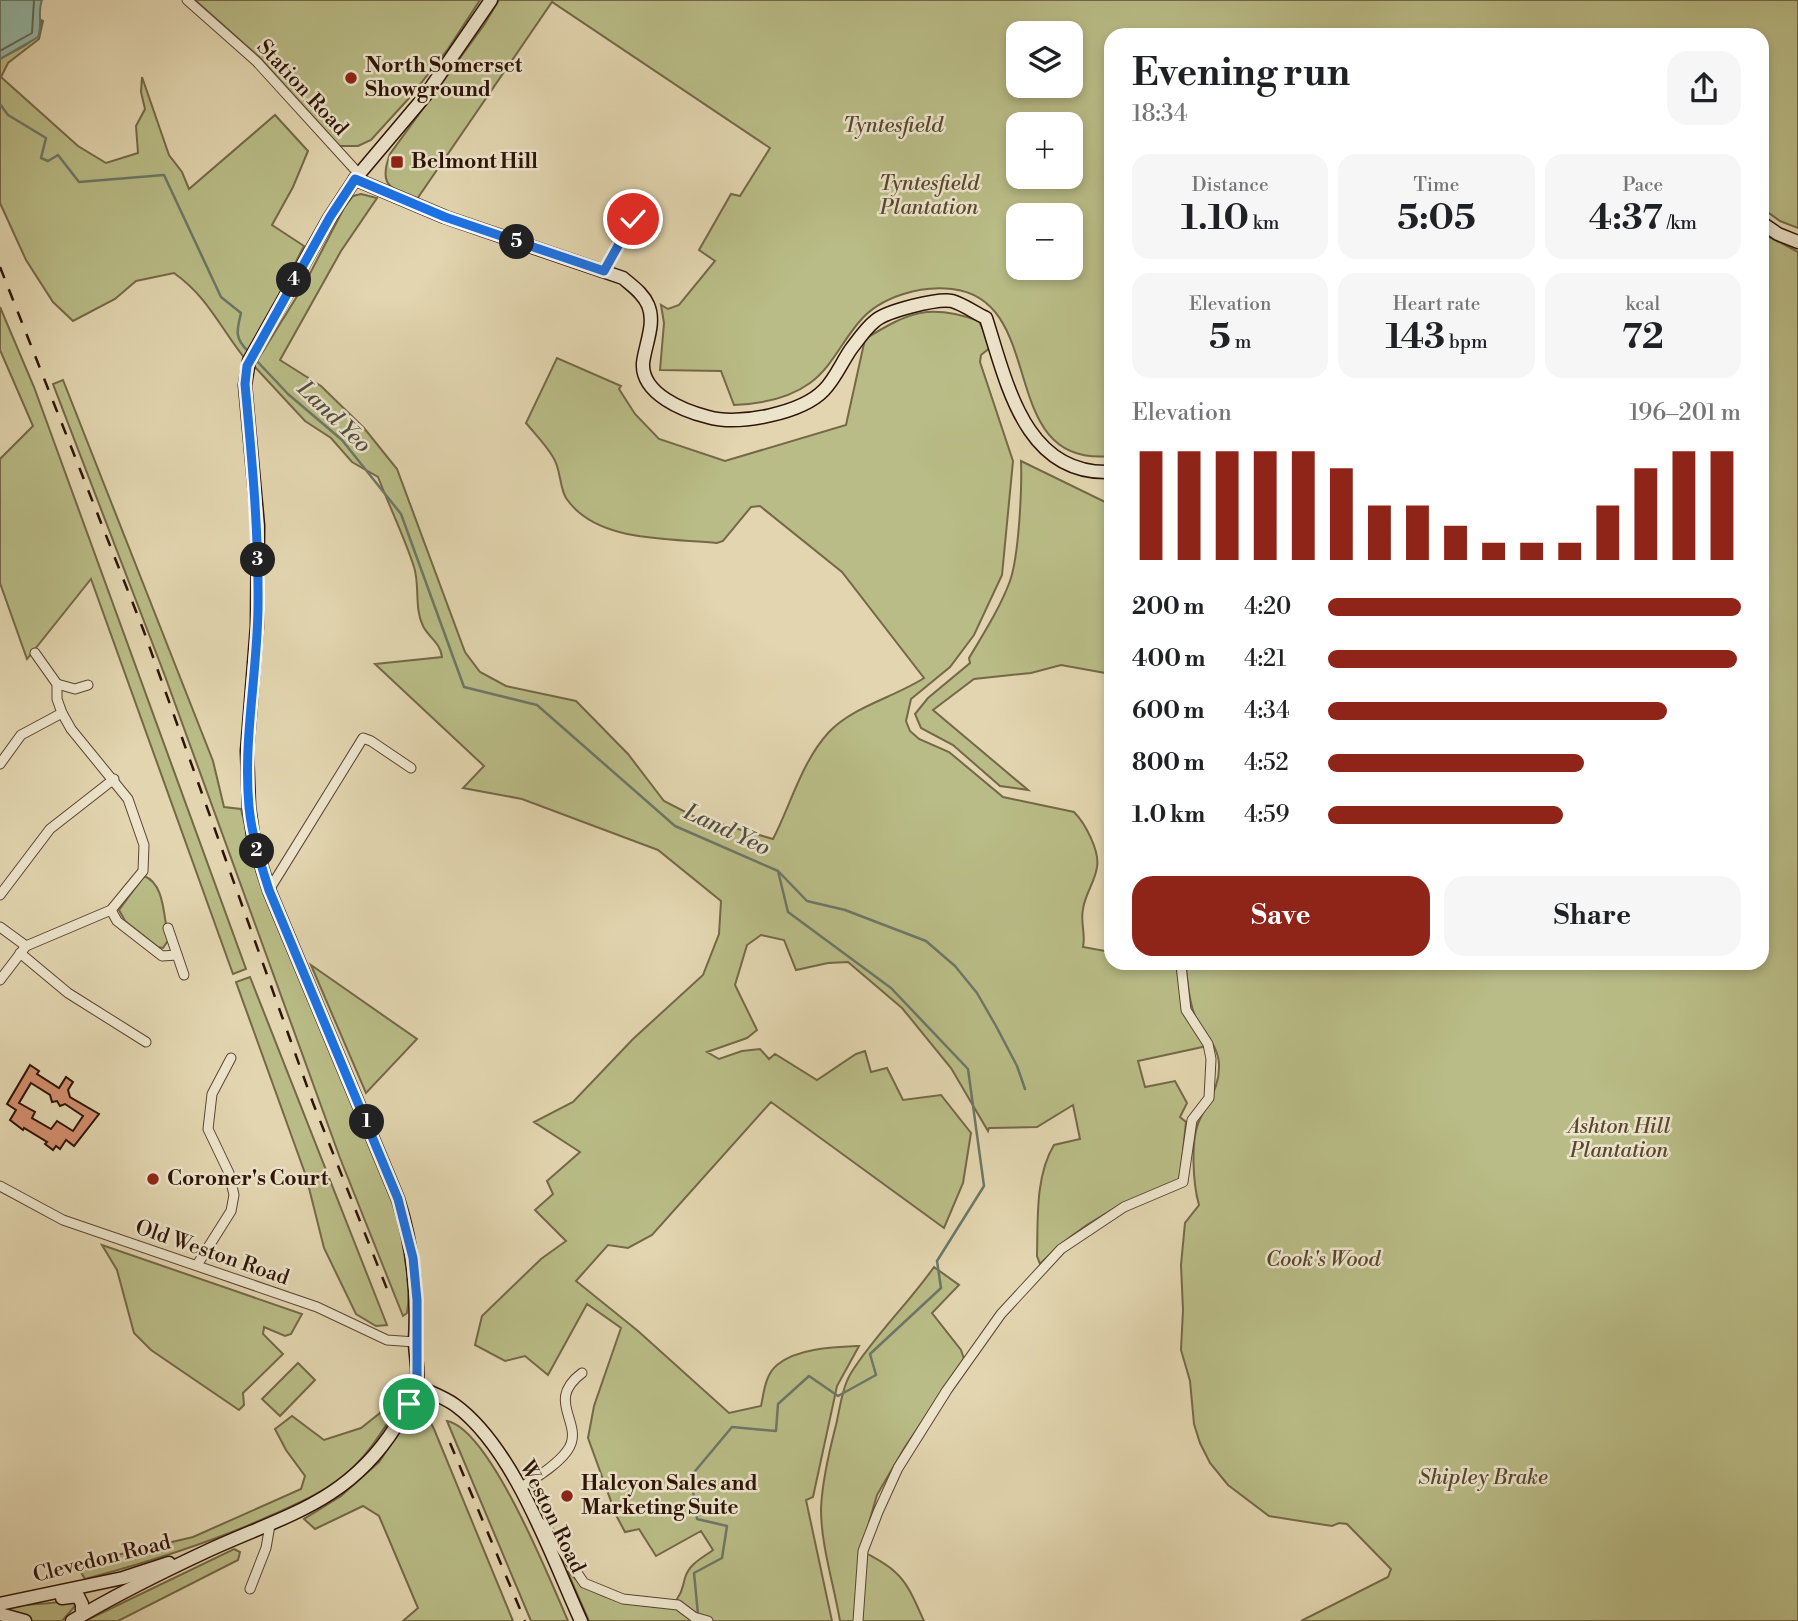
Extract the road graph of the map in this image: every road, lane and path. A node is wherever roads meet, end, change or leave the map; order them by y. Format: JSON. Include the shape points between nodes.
{"nodes":[{"id":1,"x":187,"y":0,"type":"edge"},
{"id":2,"x":491,"y":0,"type":"edge"},
{"id":3,"x":357,"y":177,"type":"junction"},
{"id":4,"x":633,"y":219,"type":"dead end"},
{"id":5,"x":1769,"y":228,"type":"edge"},
{"id":6,"x":1798,"y":242,"type":"edge"},
{"id":7,"x":604,"y":271,"type":"junction"},
{"id":8,"x":1104,"y":472,"type":"edge"},
{"id":9,"x":35,"y":653,"type":"dead end"},
{"id":10,"x":57,"y":684,"type":"junction"},
{"id":11,"x":88,"y":685,"type":"dead end"},
{"id":12,"x":62,"y":713,"type":"junction"},
{"id":13,"x":0,"y":764,"type":"edge"},
{"id":14,"x":411,"y":768,"type":"dead end"},
{"id":15,"x":114,"y":779,"type":"junction"},
{"id":16,"x":269,"y":890,"type":"junction"},
{"id":17,"x":0,"y":895,"type":"edge"},
{"id":18,"x":111,"y":910,"type":"junction"},
{"id":19,"x":0,"y":928,"type":"edge"},
{"id":20,"x":168,"y":928,"type":"dead end"},
{"id":21,"x":23,"y":950,"type":"junction"},
{"id":22,"x":177,"y":955,"type":"junction"},
{"id":23,"x":1182,"y":970,"type":"edge"},
{"id":24,"x":184,"y":975,"type":"dead end"},
{"id":25,"x":0,"y":979,"type":"edge"},
{"id":26,"x":146,"y":1042,"type":"dead end"},
{"id":27,"x":231,"y":1058,"type":"dead end"},
{"id":28,"x":0,"y":1186,"type":"edge"},
{"id":29,"x":197,"y":1265,"type":"junction"},
{"id":30,"x":415,"y":1342,"type":"junction"},
{"id":31,"x":582,"y":1373,"type":"dead end"},
{"id":32,"x":417,"y":1386,"type":"junction"},
{"id":33,"x":520,"y":1488,"type":"junction"},
{"id":34,"x":535,"y":1521,"type":"junction"},
{"id":35,"x":270,"y":1525,"type":"junction"},
{"id":36,"x":203,"y":1553,"type":"junction"},
{"id":37,"x":250,"y":1589,"type":"dead end"},
{"id":38,"x":5,"y":1602,"type":"edge"},
{"id":39,"x":0,"y":1614,"type":"edge"},
{"id":40,"x":77,"y":1618,"type":"edge"},
{"id":41,"x":701,"y":1619,"type":"edge"},
{"id":42,"x":25,"y":1621,"type":"edge"},
{"id":43,"x":581,"y":1621,"type":"edge"},
{"id":44,"x":858,"y":1621,"type":"edge"}],
"edges":[{"from":1,"to":3,"type":"street","name":"Station Road","via":[[258,64]]},
{"from":2,"to":3,"type":"main road","via":[[425,96]]},
{"from":3,"to":7,"type":"main road","via":[[445,217]]},
{"from":3,"to":16,"type":"main road","via":[[252,355],[245,384],[258,526],[257,626],[247,751],[249,807]]},
{"from":4,"to":7,"type":"street"},
{"from":5,"to":6,"type":"main road"},
{"from":7,"to":8,"type":"main road","via":[[623,278],[649,306],[643,365],[649,383],[680,407],[711,418],[779,414],[804,403],[824,390],[876,319],[915,306],[951,301],[986,318],[1031,437],[1066,466]]},
{"from":9,"to":10,"type":"street"},
{"from":10,"to":11,"type":"street","via":[[75,689]]},
{"from":10,"to":12,"type":"street"},
{"from":12,"to":13,"type":"street","via":[[22,735]]},
{"from":12,"to":15,"type":"street"},
{"from":14,"to":16,"type":"street","via":[[363,738]]},
{"from":15,"to":17,"type":"street","via":[[50,830]]},
{"from":15,"to":18,"type":"street","via":[[128,799],[144,845],[144,859],[143,871]]},
{"from":16,"to":30,"type":"main road","via":[[398,1199],[413,1258]]},
{"from":18,"to":21,"type":"street"},
{"from":18,"to":22,"type":"street","via":[[117,922],[162,956]]},
{"from":19,"to":21,"type":"street"},
{"from":20,"to":22,"type":"street"},
{"from":21,"to":25,"type":"street"},
{"from":21,"to":26,"type":"street","via":[[68,993]]},
{"from":22,"to":24,"type":"street"},
{"from":23,"to":44,"type":"street","via":[[1186,1010],[1208,1044],[1211,1059],[1209,1098],[1192,1120],[1183,1182],[1124,1207],[1061,1249],[1001,1314],[898,1468],[863,1551]]},
{"from":27,"to":29,"type":"street","via":[[212,1094],[208,1129],[234,1195],[231,1211]]},
{"from":28,"to":29,"type":"street","name":"Old Weston Road","via":[[64,1220]]},
{"from":29,"to":30,"type":"street","name":"Old Weston Road","via":[[317,1307],[387,1340]]},
{"from":30,"to":32,"type":"main road"},
{"from":31,"to":33,"type":"street","via":[[566,1389],[563,1401],[572,1436],[568,1450]]},
{"from":32,"to":33,"type":"main road","name":"Weston Road","via":[[456,1405],[477,1426]]},
{"from":32,"to":35,"type":"main road","name":"Clevedon Road","via":[[367,1465],[330,1496]]},
{"from":33,"to":34,"type":"main road","name":"Weston Road"},
{"from":34,"to":41,"type":"street","via":[[545,1525],[584,1583],[623,1600],[678,1605]]},
{"from":34,"to":43,"type":"main road","name":"Weston Road"},
{"from":35,"to":36,"type":"main road","name":"Clevedon Road"},
{"from":35,"to":37,"type":"street"},
{"from":36,"to":38,"type":"main road","name":"Clevedon Road","via":[[123,1578]]},
{"from":36,"to":40,"type":"main road","name":"Clevedon Road"},
{"from":38,"to":40,"type":"main road","name":"Clevedon Road","via":[[75,1595],[81,1599]]},
{"from":39,"to":42,"type":"main road"}]}
